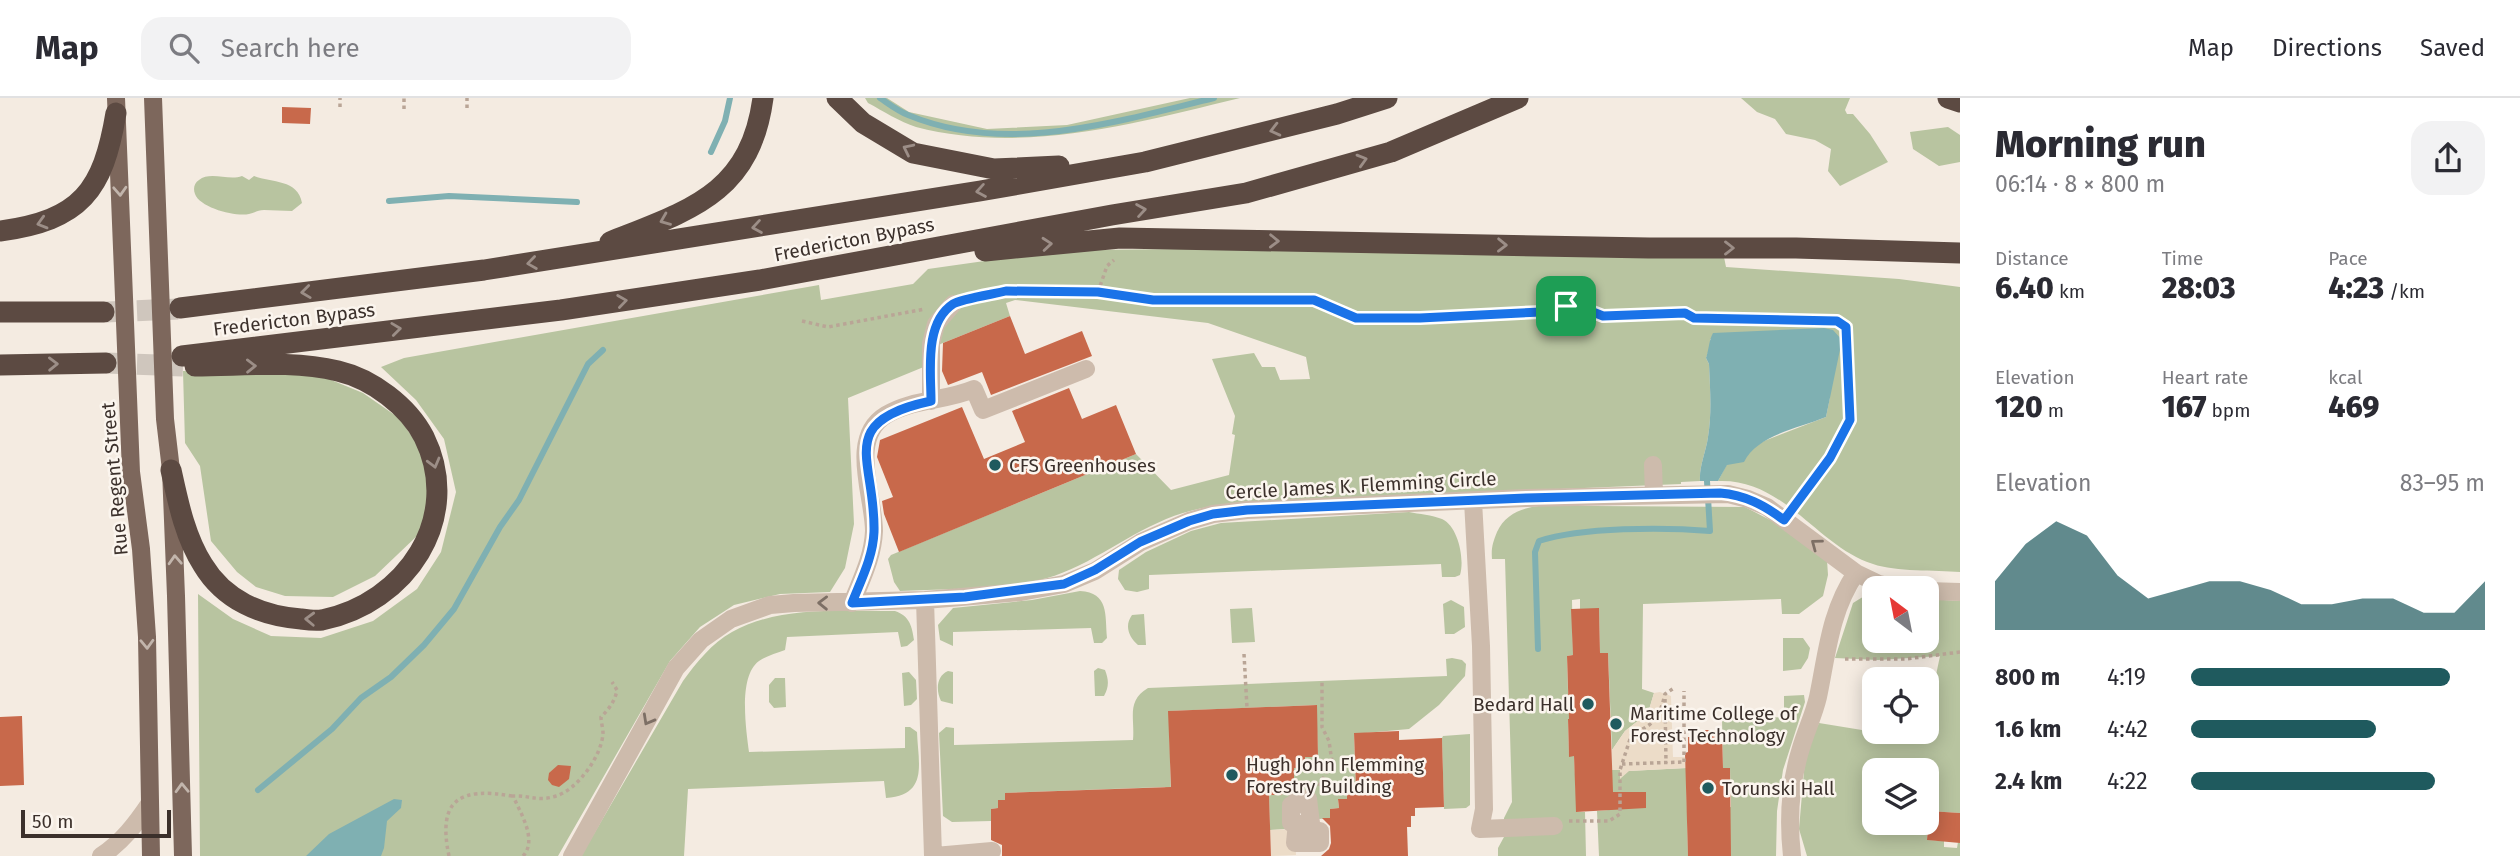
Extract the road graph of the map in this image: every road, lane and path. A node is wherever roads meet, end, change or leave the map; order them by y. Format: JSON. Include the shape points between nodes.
{"nodes":[{"id":1,"x":153,"y":98,"type":"edge"},
{"id":2,"x":340,"y":98,"type":"edge"},
{"id":3,"x":404,"y":98,"type":"edge"},
{"id":4,"x":467,"y":98,"type":"edge"},
{"id":5,"x":763,"y":98,"type":"edge"},
{"id":6,"x":837,"y":98,"type":"edge"},
{"id":7,"x":1387,"y":98,"type":"edge"},
{"id":8,"x":1518,"y":98,"type":"edge"},
{"id":9,"x":1948,"y":98,"type":"edge"},
{"id":10,"x":1960,"y":103,"type":"edge"},
{"id":11,"x":116,"y":105,"type":"edge"},
{"id":12,"x":340,"y":107,"type":"dead end"},
{"id":13,"x":467,"y":108,"type":"dead end"},
{"id":14,"x":404,"y":109,"type":"dead end"},
{"id":15,"x":1145,"y":162,"type":"junction"},
{"id":16,"x":0,"y":232,"type":"edge"},
{"id":17,"x":1147,"y":239,"type":"junction"},
{"id":18,"x":1960,"y":253,"type":"edge"},
{"id":19,"x":574,"y":257,"type":"junction"},
{"id":20,"x":760,"y":280,"type":"junction"},
{"id":21,"x":1098,"y":292,"type":"junction"},
{"id":22,"x":953,"y":304,"type":"junction"},
{"id":23,"x":180,"y":309,"type":"tunnel mouth"},
{"id":24,"x":0,"y":312,"type":"edge"},
{"id":25,"x":104,"y":312,"type":"tunnel mouth"},
{"id":26,"x":802,"y":321,"type":"dead end"},
{"id":27,"x":106,"y":363,"type":"tunnel mouth"},
{"id":28,"x":0,"y":365,"type":"edge"},
{"id":29,"x":1086,"y":369,"type":"dead end"},
{"id":30,"x":931,"y":401,"type":"junction"},
{"id":31,"x":1653,"y":465,"type":"dead end"},
{"id":32,"x":171,"y":470,"type":"junction"},
{"id":33,"x":1654,"y":495,"type":"junction"},
{"id":34,"x":1473,"y":501,"type":"junction"},
{"id":35,"x":1784,"y":520,"type":"junction"},
{"id":36,"x":1856,"y":573,"type":"junction"},
{"id":37,"x":1862,"y":576,"type":"edge"},
{"id":38,"x":1939,"y":591,"type":"edge"},
{"id":39,"x":1960,"y":592,"type":"edge"},
{"id":40,"x":925,"y":600,"type":"junction"},
{"id":41,"x":852,"y":603,"type":"junction"},
{"id":42,"x":1960,"y":652,"type":"edge"},
{"id":43,"x":1244,"y":654,"type":"dead end"},
{"id":44,"x":1825,"y":657,"type":"junction"},
{"id":45,"x":1322,"y":681,"type":"dead end"},
{"id":46,"x":612,"y":682,"type":"dead end"},
{"id":47,"x":1674,"y":688,"type":"dead end"},
{"id":48,"x":1684,"y":691,"type":"dead end"},
{"id":49,"x":1665,"y":694,"type":"junction"},
{"id":50,"x":1247,"y":708,"type":"dead end"},
{"id":51,"x":1682,"y":734,"type":"junction"},
{"id":52,"x":1665,"y":735,"type":"junction"},
{"id":53,"x":1666,"y":763,"type":"junction"},
{"id":54,"x":1622,"y":764,"type":"junction"},
{"id":55,"x":513,"y":796,"type":"junction"},
{"id":56,"x":1308,"y":799,"type":"dead end"},
{"id":57,"x":150,"y":803,"type":"junction"},
{"id":58,"x":1554,"y":826,"type":"joint"},
{"id":59,"x":992,"y":852,"type":"dead end"},
{"id":60,"x":101,"y":856,"type":"edge"},
{"id":61,"x":151,"y":856,"type":"edge"},
{"id":62,"x":183,"y":856,"type":"edge"},
{"id":63,"x":449,"y":856,"type":"edge"},
{"id":64,"x":523,"y":856,"type":"edge"},
{"id":65,"x":572,"y":856,"type":"edge"},
{"id":66,"x":934,"y":856,"type":"edge"},
{"id":67,"x":1792,"y":856,"type":"edge"}],
"edges":[{"from":1,"to":32,"type":"main road","via":[[163,379]]},
{"from":2,"to":12,"type":"path"},
{"from":3,"to":14,"type":"path"},
{"from":4,"to":13,"type":"path"},
{"from":5,"to":19,"type":"highway","one_way":true,"via":[[745,160],[721,189],[680,214]]},
{"from":15,"to":6,"type":"highway","one_way":true,"via":[[994,169],[913,153],[863,123]]},
{"from":7,"to":15,"type":"highway","name":"Fredericton Bypass","one_way":true},
{"from":20,"to":8,"type":"highway","name":"Fredericton Bypass","one_way":true,"via":[[1246,193],[1391,152]]},
{"from":9,"to":10,"type":"highway"},
{"from":11,"to":16,"type":"highway","one_way":true,"via":[[103,167],[76,205],[51,221]]},
{"from":11,"to":57,"type":"main road","name":"Rue Regent Street","one_way":true,"via":[[131,472],[147,637]]},
{"from":15,"to":19,"type":"highway","name":"Fredericton Bypass","one_way":true},
{"from":17,"to":18,"type":"highway","one_way":true},
{"from":20,"to":17,"type":"highway","one_way":true,"via":[[1025,246]]},
{"from":17,"to":21,"type":"path","via":[[1107,266]]},
{"from":19,"to":23,"type":"highway","name":"Fredericton Bypass","one_way":true},
{"from":20,"to":32,"type":"highway","name":"Fredericton Bypass","via":[[183,361],[340,371],[378,389],[409,414],[429,447],[439,485],[428,540],[413,564],[392,586],[361,607],[320,621],[257,611],[215,581],[194,548]]},
{"from":21,"to":22,"type":"path","via":[[1006,291]]},
{"from":21,"to":35,"type":"path","via":[[1153,300],[1314,300],[1356,318],[1541,312],[1566,306],[1603,316],[1685,313],[1694,318],[1837,321],[1846,327],[1850,420],[1830,458]]},
{"from":22,"to":26,"type":"path","via":[[828,327]]},
{"from":22,"to":30,"type":"street","via":[[936,324],[931,344]]},
{"from":24,"to":25,"type":"highway"},
{"from":28,"to":27,"type":"highway","one_way":true},
{"from":29,"to":30,"type":"street","via":[[982,410],[974,389]]},
{"from":30,"to":41,"type":"street","via":[[905,407],[872,427],[866,444],[874,531],[871,555]]},
{"from":31,"to":33,"type":"street"},
{"from":62,"to":32,"type":"main road","one_way":true},
{"from":33,"to":34,"type":"street","name":"Cercle James K. Flemming Circle"},
{"from":33,"to":35,"type":"street","name":"Cercle James K. Flemming Circle","via":[[1728,494],[1767,507]]},
{"from":34,"to":40,"type":"street","name":"Cercle James K. Flemming Circle","via":[[1213,514],[1140,542],[1064,584]]},
{"from":34,"to":58,"type":"street","via":[[1481,646],[1484,809],[1480,829]]},
{"from":36,"to":35,"type":"street","name":"Cercle James K. Flemming Circle","one_way":true},
{"from":36,"to":37,"type":"street","name":"Cercle James K. Flemming Circle"},
{"from":36,"to":44,"type":"street","via":[[1832,624]]},
{"from":38,"to":39,"type":"street"},
{"from":40,"to":41,"type":"street","name":"Cercle James K. Flemming Circle"},
{"from":40,"to":66,"type":"street"},
{"from":41,"to":65,"type":"street","name":"Cercle James K. Flemming Circle","one_way":true,"via":[[770,605],[731,619],[701,640],[676,668]]},
{"from":42,"to":44,"type":"path","via":[[1878,660]]},
{"from":43,"to":50,"type":"path"},
{"from":44,"to":67,"type":"street","via":[[1794,780]]},
{"from":45,"to":56,"type":"path","via":[[1322,727],[1332,762]]},
{"from":46,"to":55,"type":"path","via":[[616,697],[601,717],[603,735],[586,773],[554,797]]},
{"from":47,"to":49,"type":"path"},
{"from":48,"to":51,"type":"path"},
{"from":49,"to":52,"type":"path"},
{"from":49,"to":54,"type":"path","via":[[1655,721],[1632,733]]},
{"from":51,"to":52,"type":"path"},
{"from":51,"to":53,"type":"path","via":[[1684,762]]},
{"from":52,"to":53,"type":"path"},
{"from":53,"to":54,"type":"path"},
{"from":54,"to":58,"type":"path","via":[[1620,814]]},
{"from":55,"to":63,"type":"path","via":[[475,792],[451,806],[447,813]]},
{"from":55,"to":64,"type":"path","via":[[529,838]]},
{"from":57,"to":60,"type":"street","via":[[136,824]]},
{"from":57,"to":61,"type":"main road","name":"Rue Regent Street"},
{"from":59,"to":66,"type":"street"}]}
